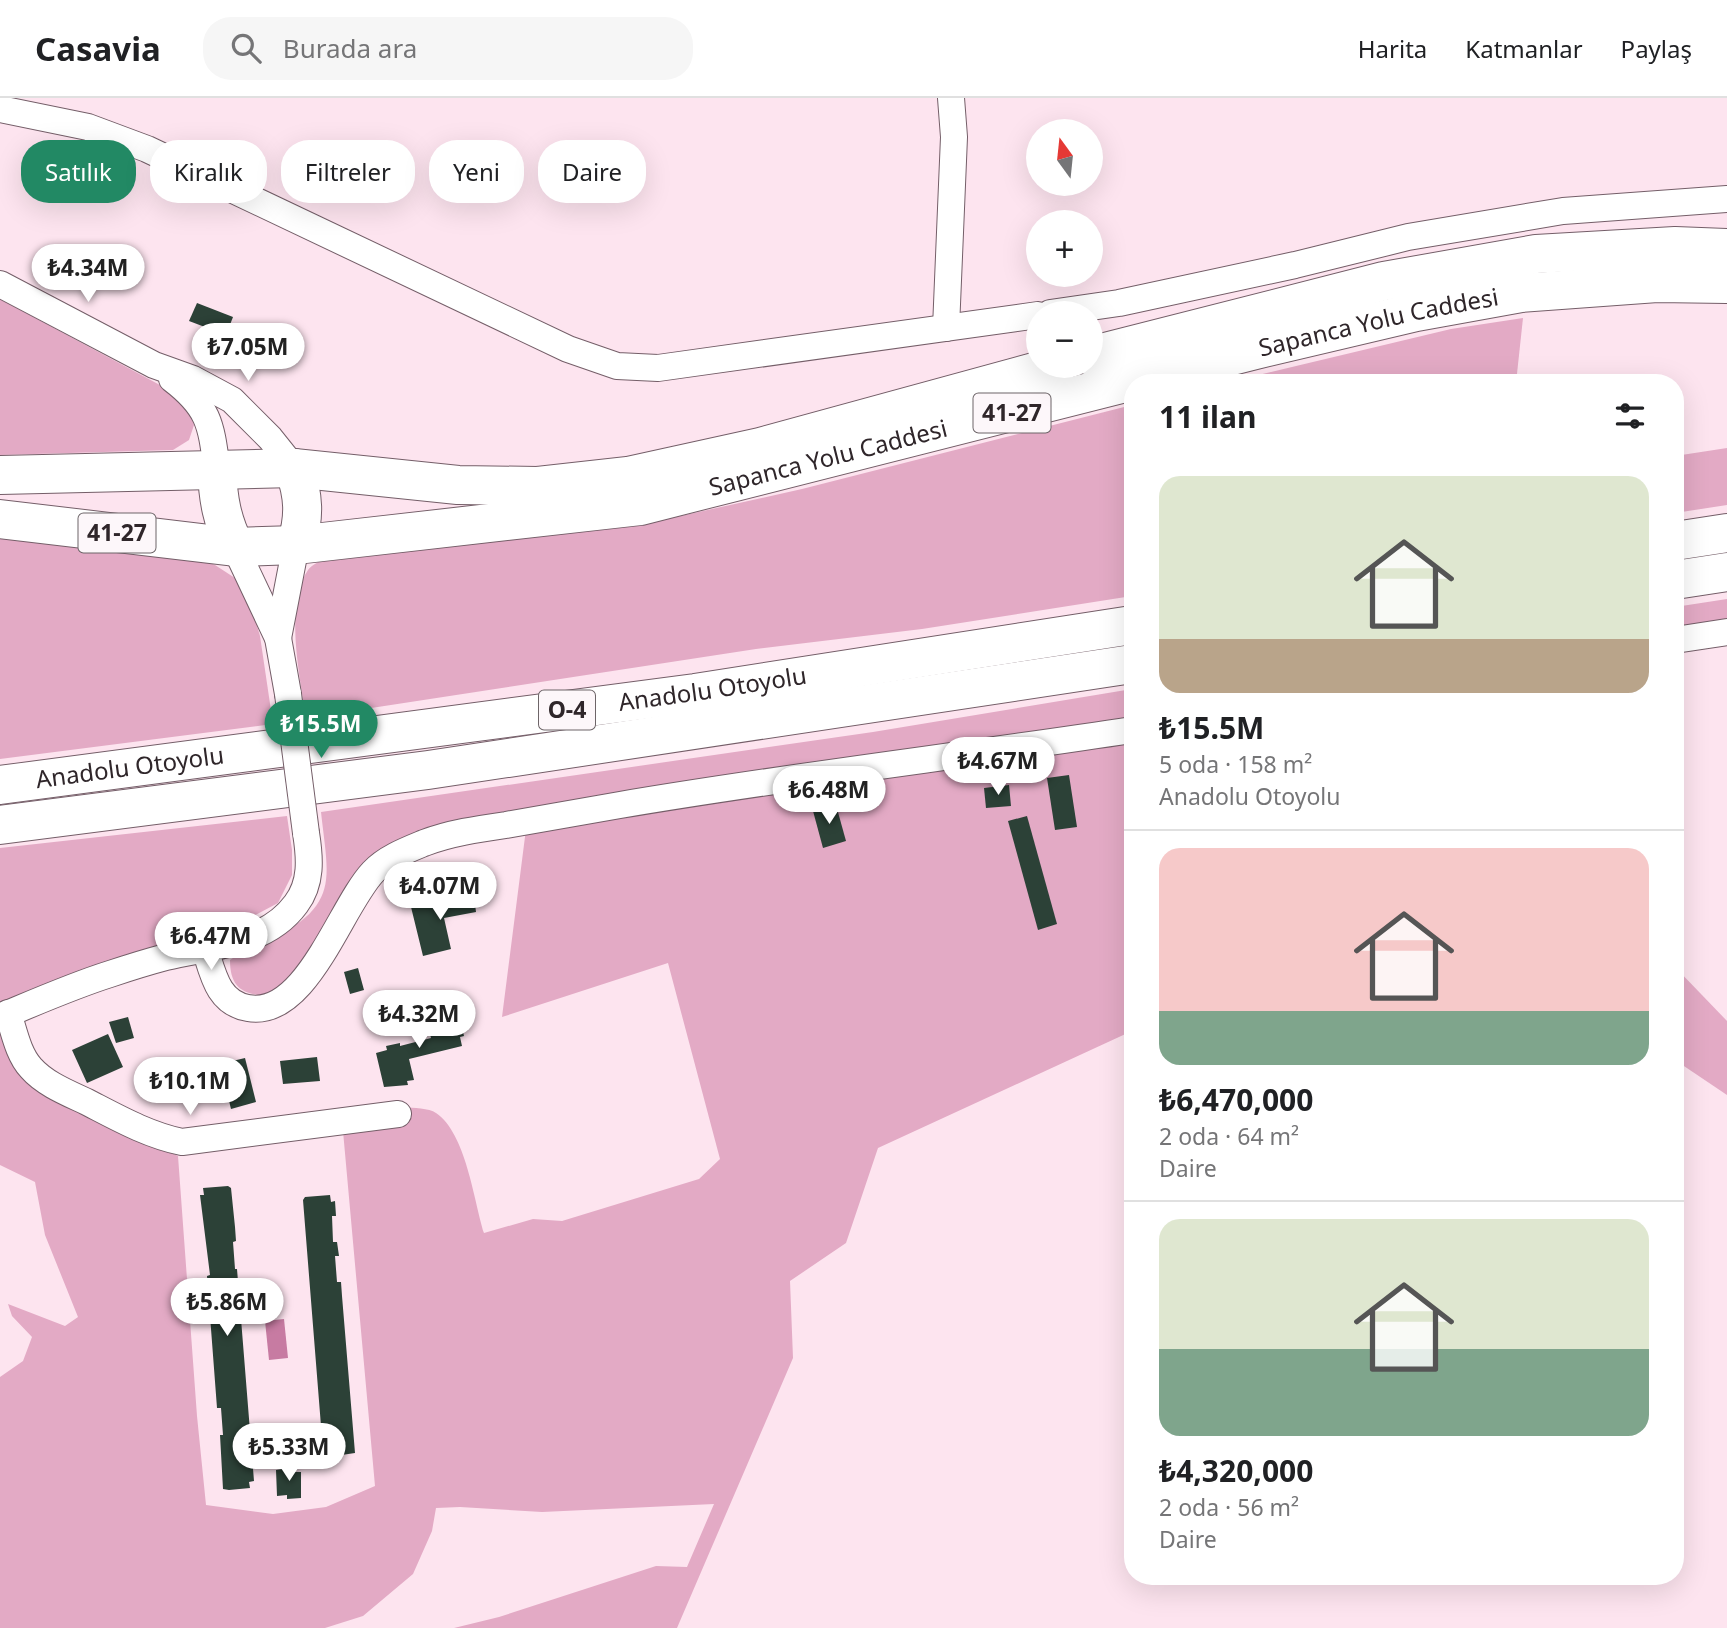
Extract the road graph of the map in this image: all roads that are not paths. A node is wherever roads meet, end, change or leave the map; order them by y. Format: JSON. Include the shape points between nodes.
{"nodes":[{"id":1,"x":951,"y":98,"type":"edge"},
{"id":2,"x":0,"y":109,"type":"edge"},
{"id":3,"x":1727,"y":199,"type":"edge"},
{"id":4,"x":1727,"y":248,"type":"edge"},
{"id":5,"x":0,"y":284,"type":"edge"},
{"id":6,"x":1727,"y":284,"type":"edge"},
{"id":7,"x":1103,"y":305,"type":"edge"},
{"id":8,"x":1026,"y":317,"type":"edge"},
{"id":9,"x":946,"y":328,"type":"junction"},
{"id":10,"x":1103,"y":352,"type":"edge"},
{"id":11,"x":154,"y":365,"type":"junction"},
{"id":12,"x":1026,"y":374,"type":"edge"},
{"id":13,"x":1160,"y":374,"type":"edge"},
{"id":14,"x":1124,"y":383,"type":"edge"},
{"id":15,"x":294,"y":468,"type":"junction"},
{"id":16,"x":217,"y":470,"type":"junction"},
{"id":17,"x":0,"y":475,"type":"edge"},
{"id":18,"x":0,"y":519,"type":"edge"},
{"id":19,"x":1727,"y":533,"type":"edge"},
{"id":20,"x":1684,"y":540,"type":"edge"},
{"id":21,"x":296,"y":545,"type":"junction"},
{"id":22,"x":235,"y":547,"type":"junction"},
{"id":23,"x":1727,"y":572,"type":"edge"},
{"id":24,"x":1684,"y":579,"type":"edge"},
{"id":25,"x":1124,"y":626,"type":"edge"},
{"id":26,"x":1727,"y":632,"type":"edge"},
{"id":27,"x":278,"y":638,"type":"junction"},
{"id":28,"x":1684,"y":639,"type":"edge"},
{"id":29,"x":1124,"y":665,"type":"edge"},
{"id":30,"x":1124,"y":731,"type":"edge"},
{"id":31,"x":0,"y":785,"type":"edge"},
{"id":32,"x":0,"y":825,"type":"edge"},
{"id":33,"x":205,"y":949,"type":"junction"},
{"id":34,"x":4,"y":1015,"type":"edge"},
{"id":35,"x":398,"y":1114,"type":"dead end"}],
"edges":[{"from":1,"to":9,"type":"street","via":[[954,137]]},
{"from":2,"to":9,"type":"street","via":[[88,127],[147,149],[568,349],[617,366],[658,368]]},
{"from":3,"to":7,"type":"street","via":[[1563,211],[1408,237]]},
{"from":4,"to":10,"type":"highway","name":"Sapanca Yolu Caddesi","via":[[1675,246],[1536,254],[1384,281]]},
{"from":5,"to":11,"type":"street"},
{"from":6,"to":13,"type":"highway","name":"Sapanca Yolu Caddesi","number":"41-27","via":[[1657,283],[1521,293],[1416,312]]},
{"from":8,"to":9,"type":"street"},
{"from":11,"to":15,"type":"street","via":[[232,400]]},
{"from":11,"to":16,"type":"street","via":[[202,406],[211,429]]},
{"from":12,"to":15,"type":"highway","name":"Sapanca Yolu Caddesi","via":[[760,447],[628,476],[538,486],[458,485]]},
{"from":14,"to":21,"type":"highway","name":"Sapanca Yolu Caddesi","number":"41-27","via":[[640,506]]},
{"from":15,"to":16,"type":"highway","name":"Sapanca Yolu Caddesi"},
{"from":15,"to":21,"type":"highway","via":[[304,502]]},
{"from":16,"to":17,"type":"highway"},
{"from":16,"to":22,"type":"highway","via":[[222,520]]},
{"from":18,"to":22,"type":"highway","number":"41-27"},
{"from":19,"to":20,"type":"highway"},
{"from":21,"to":22,"type":"highway","name":"Sapanca Yolu Caddesi"},
{"from":21,"to":27,"type":"street"},
{"from":22,"to":27,"type":"street"},
{"from":23,"to":24,"type":"highway"},
{"from":25,"to":31,"type":"highway","name":"Anadolu Otoyolu","number":"O-4","via":[[695,693]]},
{"from":26,"to":28,"type":"street"},
{"from":27,"to":33,"type":"street","bridge":true,"via":[[309,871],[296,904],[276,924],[248,938]]},
{"from":29,"to":32,"type":"highway","name":"Anadolu Otoyolu","number":"O-4","via":[[428,770]]},
{"from":30,"to":33,"type":"street","via":[[721,788],[425,843],[376,869],[357,892],[306,980],[283,1001],[265,1008],[230,1002],[218,987]]},
{"from":33,"to":34,"type":"street","via":[[109,975]]},
{"from":34,"to":35,"type":"street","via":[[31,1069],[53,1085],[164,1138],[182,1142]]}]}
